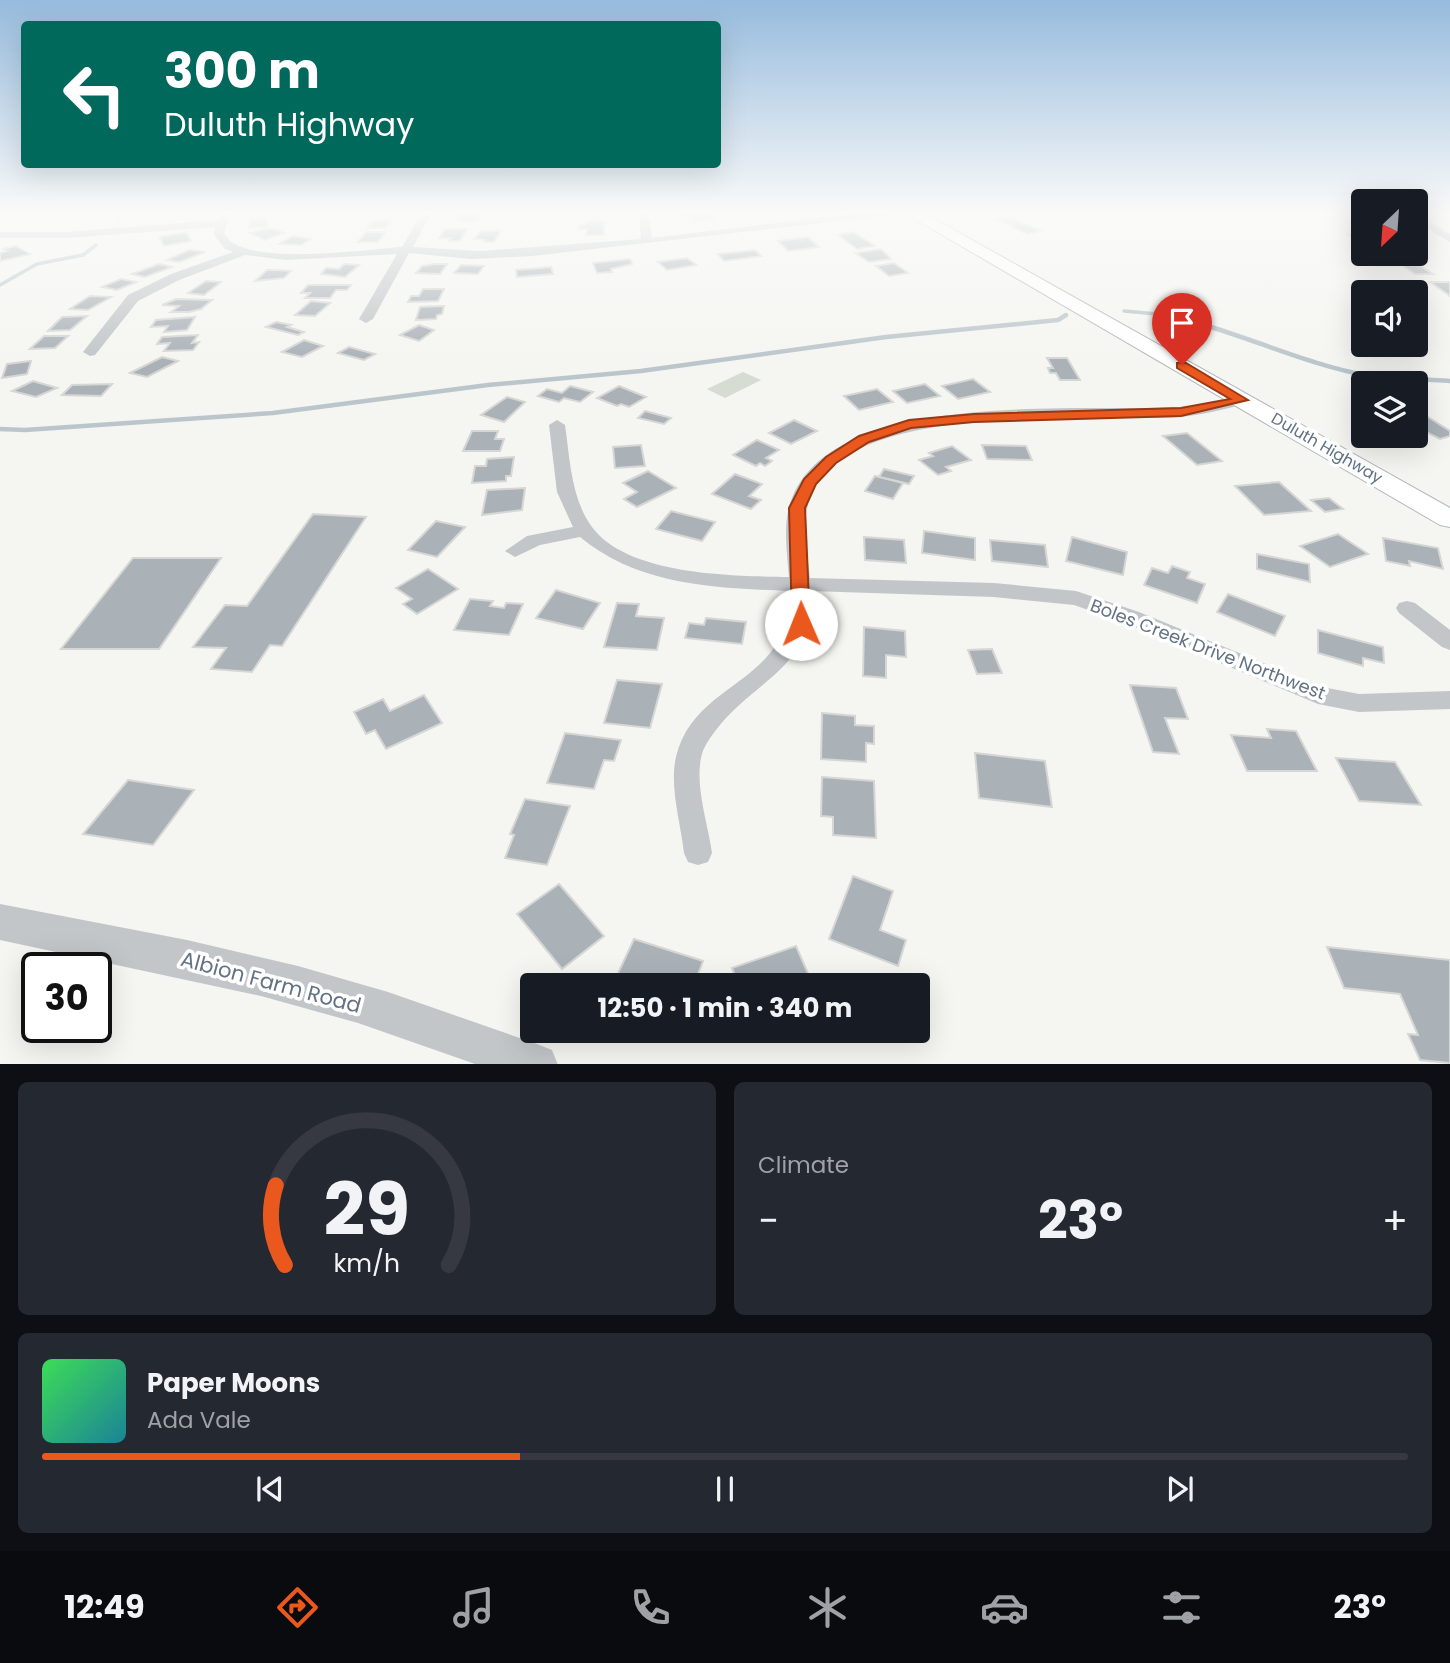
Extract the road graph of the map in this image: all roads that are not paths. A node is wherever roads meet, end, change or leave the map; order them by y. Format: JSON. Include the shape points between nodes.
{"nodes":[{"id":1,"x":217,"y":262,"type":"edge"},
{"id":2,"x":398,"y":262,"type":"edge"},
{"id":3,"x":998,"y":262,"type":"edge"},
{"id":4,"x":366,"y":319,"type":"dead end"},
{"id":5,"x":90,"y":352,"type":"dead end"},
{"id":6,"x":1242,"y":400,"type":"junction"},
{"id":7,"x":556,"y":425,"type":"dead end"},
{"id":8,"x":1450,"y":519,"type":"edge"},
{"id":9,"x":583,"y":531,"type":"junction"},
{"id":10,"x":515,"y":551,"type":"dead end"},
{"id":11,"x":799,"y":584,"type":"junction"},
{"id":12,"x":1407,"y":608,"type":"dead end"},
{"id":13,"x":1450,"y":642,"type":"edge"},
{"id":14,"x":1450,"y":700,"type":"edge"},
{"id":15,"x":698,"y":853,"type":"dead end"},
{"id":16,"x":0,"y":922,"type":"edge"},
{"id":17,"x":534,"y":1064,"type":"edge"}],
"edges":[{"from":1,"to":5,"type":"street","via":[[134,298]]},
{"from":2,"to":4,"type":"street"},
{"from":3,"to":6,"type":"main road","name":"Duluth Highway"},
{"from":6,"to":8,"type":"main road","name":"Duluth Highway"},
{"from":6,"to":11,"type":"street","via":[[1181,412],[909,424],[864,439],[831,460],[809,482],[797,508]]},
{"from":7,"to":9,"type":"street","name":"Boles Creek Drive Northwest","via":[[566,492]]},
{"from":9,"to":10,"type":"street","via":[[534,540]]},
{"from":9,"to":11,"type":"street","name":"Boles Creek Drive Northwest","via":[[610,552],[657,571],[728,583]]},
{"from":11,"to":14,"type":"street","name":"Boles Creek Drive Northwest","via":[[994,590],[1076,598],[1318,695],[1359,703]]},
{"from":11,"to":15,"type":"street","via":[[801,624],[784,657],[730,699],[706,726],[688,757]]},
{"from":12,"to":13,"type":"street"},
{"from":16,"to":17,"type":"street","name":"Albion Farm Road","via":[[298,985]]}]}
